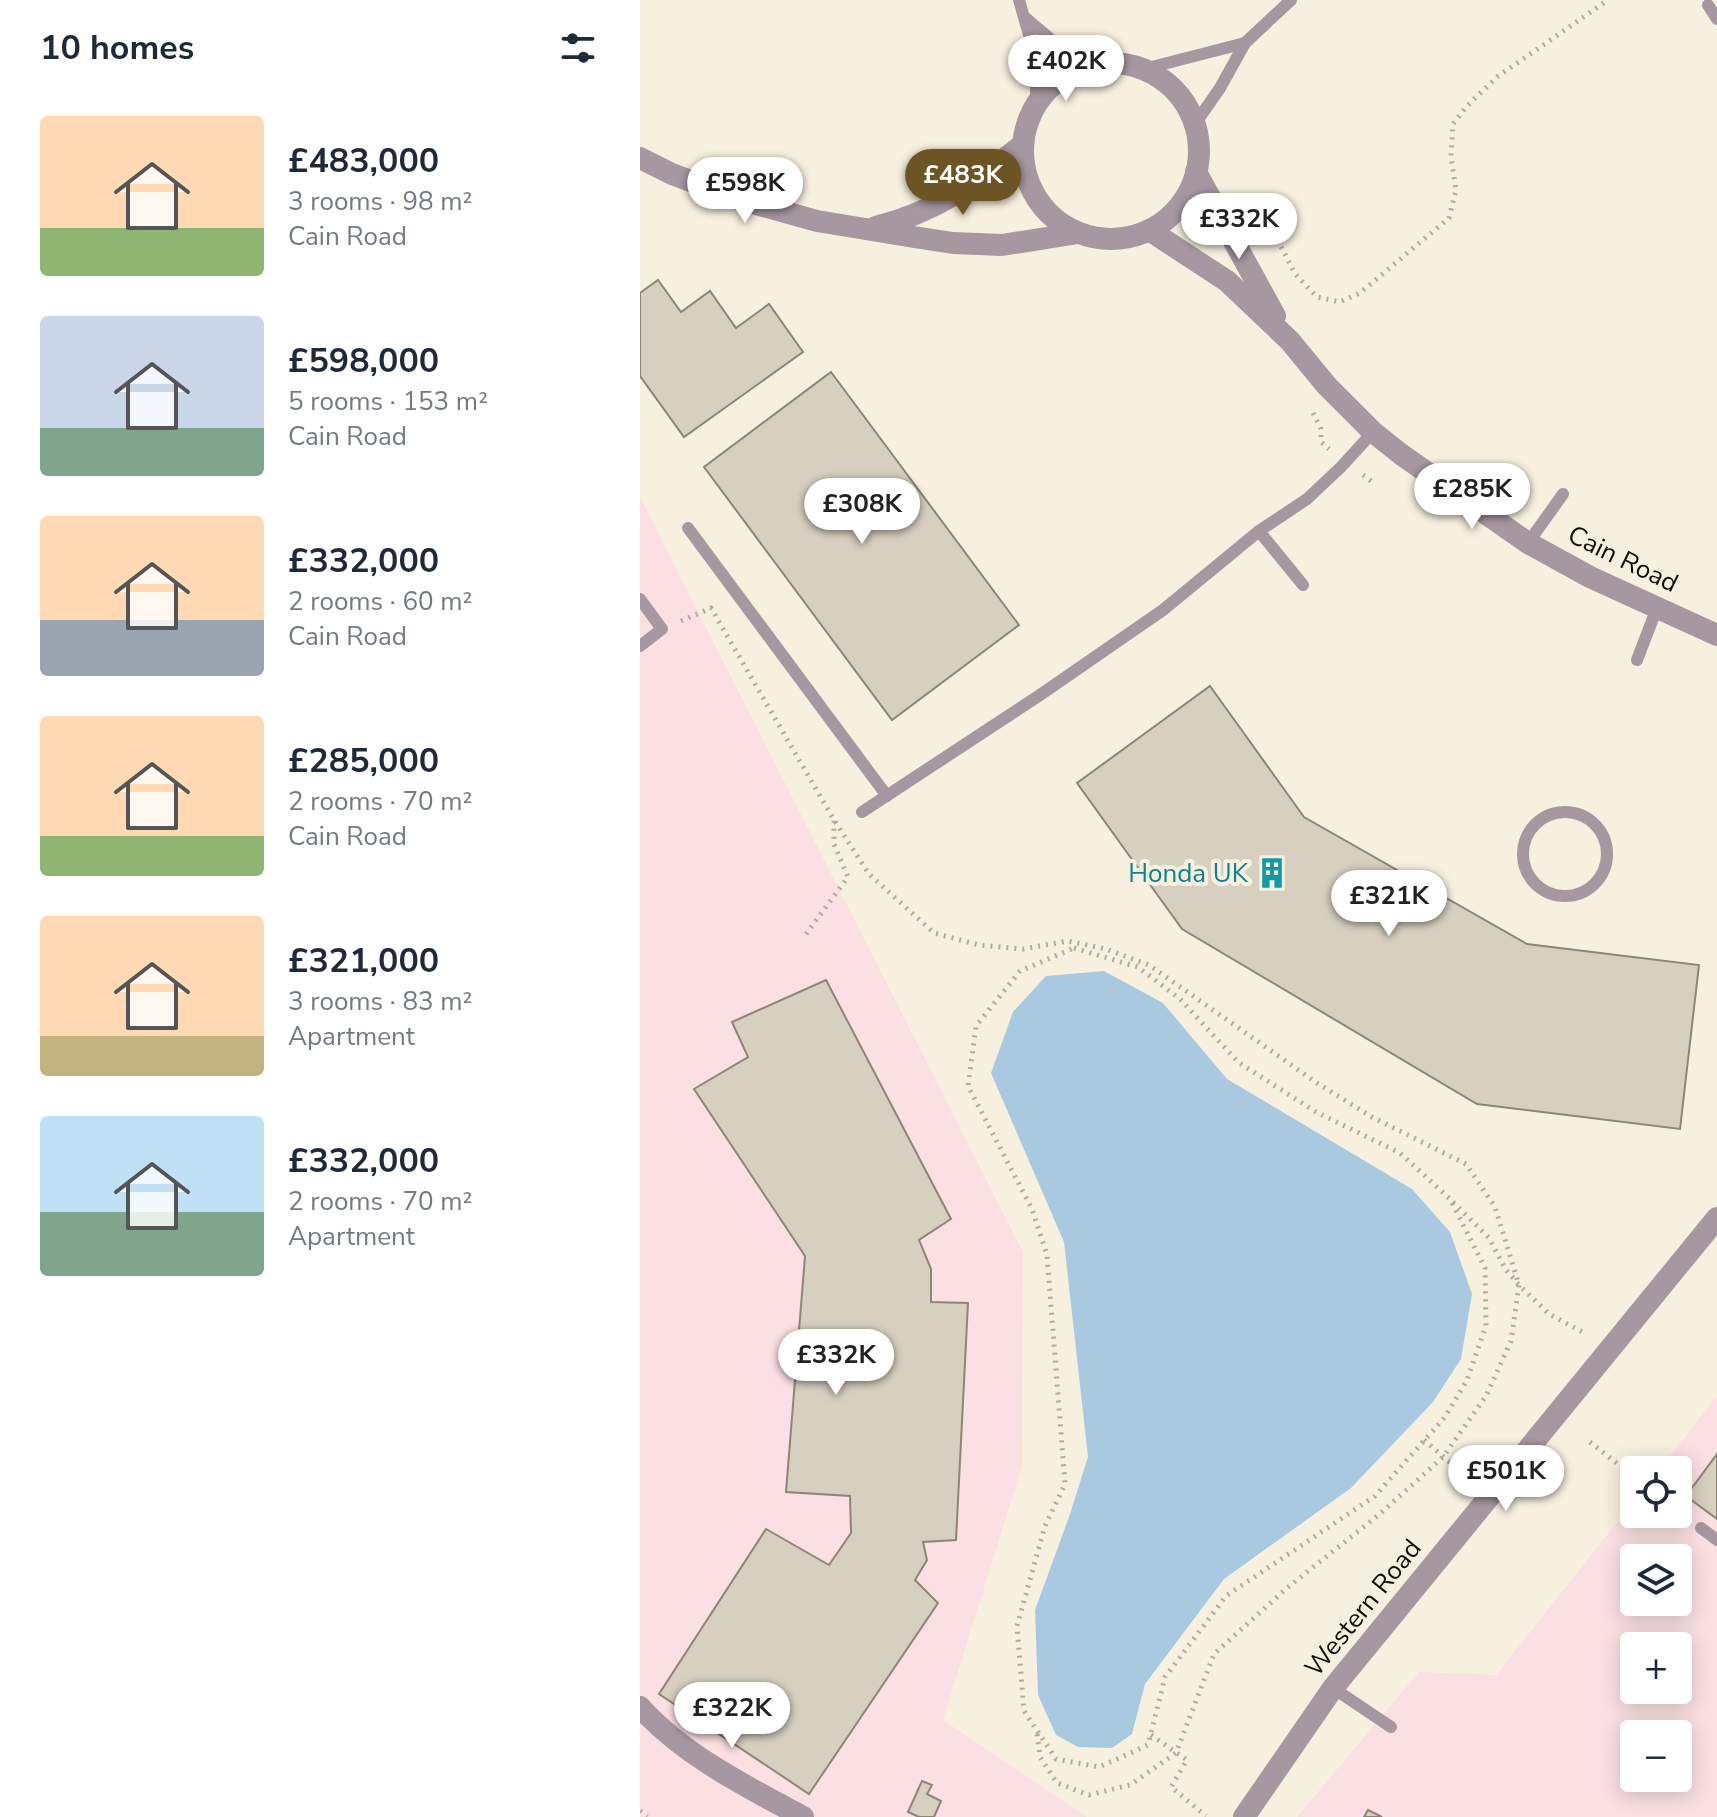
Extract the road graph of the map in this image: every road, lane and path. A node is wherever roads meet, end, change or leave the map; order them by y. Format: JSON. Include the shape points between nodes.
{"nodes":[{"id":1,"x":1019,"y":0,"type":"edge"},
{"id":2,"x":1291,"y":0,"type":"edge"},
{"id":3,"x":1608,"y":0,"type":"edge"},
{"id":4,"x":1708,"y":5,"type":"dead end"},
{"id":5,"x":1027,"y":19,"type":"junction"},
{"id":6,"x":1717,"y":19,"type":"edge"},
{"id":7,"x":1245,"y":43,"type":"junction"},
{"id":8,"x":1091,"y":64,"type":"junction"},
{"id":9,"x":1144,"y":69,"type":"junction"},
{"id":10,"x":1036,"y":104,"type":"junction"},
{"id":11,"x":1195,"y":124,"type":"junction"},
{"id":12,"x":1022,"y":145,"type":"junction"},
{"id":13,"x":640,"y":158,"type":"edge"},
{"id":14,"x":1196,"y":172,"type":"junction"},
{"id":15,"x":1254,"y":218,"type":"dead end"},
{"id":16,"x":871,"y":228,"type":"junction"},
{"id":17,"x":1149,"y":230,"type":"junction"},
{"id":18,"x":1078,"y":233,"type":"junction"},
{"id":19,"x":1290,"y":341,"type":"junction"},
{"id":20,"x":1373,"y":432,"type":"junction"},
{"id":21,"x":1321,"y":442,"type":"dead end"},
{"id":22,"x":1328,"y":448,"type":"dead end"},
{"id":23,"x":1563,"y":494,"type":"dead end"},
{"id":24,"x":688,"y":528,"type":"dead end"},
{"id":25,"x":1259,"y":531,"type":"junction"},
{"id":26,"x":1528,"y":543,"type":"junction"},
{"id":27,"x":1303,"y":585,"type":"dead end"},
{"id":28,"x":640,"y":599,"type":"edge"},
{"id":29,"x":1657,"y":608,"type":"junction"},
{"id":30,"x":662,"y":629,"type":"junction"},
{"id":31,"x":1717,"y":635,"type":"edge"},
{"id":32,"x":640,"y":646,"type":"edge"},
{"id":33,"x":1637,"y":660,"type":"dead end"},
{"id":34,"x":887,"y":796,"type":"junction"},
{"id":35,"x":862,"y":812,"type":"dead end"},
{"id":36,"x":834,"y":820,"type":"junction"},
{"id":37,"x":1607,"y":860,"type":"joint"},
{"id":38,"x":806,"y":934,"type":"dead end"},
{"id":39,"x":1450,"y":1199,"type":"junction"},
{"id":40,"x":1717,"y":1218,"type":"edge"},
{"id":41,"x":1519,"y":1285,"type":"junction"},
{"id":42,"x":1586,"y":1334,"type":"dead end"},
{"id":43,"x":1424,"y":1440,"type":"junction"},
{"id":44,"x":1590,"y":1442,"type":"dead end"},
{"id":45,"x":1443,"y":1457,"type":"junction"},
{"id":46,"x":1620,"y":1466,"type":"edge"},
{"id":47,"x":1469,"y":1479,"type":"dead end"},
{"id":48,"x":1701,"y":1528,"type":"dead end"},
{"id":49,"x":1717,"y":1540,"type":"edge"},
{"id":50,"x":1333,"y":1688,"type":"junction"},
{"id":51,"x":640,"y":1707,"type":"edge"},
{"id":52,"x":1391,"y":1727,"type":"dead end"},
{"id":53,"x":1036,"y":1730,"type":"junction"},
{"id":54,"x":1151,"y":1735,"type":"junction"},
{"id":55,"x":1176,"y":1753,"type":"junction"},
{"id":56,"x":640,"y":1811,"type":"edge"},
{"id":57,"x":1206,"y":1816,"type":"edge"},
{"id":58,"x":647,"y":1817,"type":"edge"},
{"id":59,"x":803,"y":1817,"type":"edge"},
{"id":60,"x":1244,"y":1817,"type":"edge"}],
"edges":[{"from":1,"to":5,"type":"lane"},
{"from":2,"to":7,"type":"lane"},
{"from":3,"to":15,"type":"path","via":[[1497,77],[1466,107],[1453,124],[1456,190],[1449,218],[1360,293],[1340,302],[1317,297],[1295,274],[1269,222]]},
{"from":4,"to":6,"type":"lane"},
{"from":5,"to":8,"type":"lane"},
{"from":5,"to":10,"type":"lane","via":[[1036,59]]},
{"from":7,"to":9,"type":"lane"},
{"from":7,"to":11,"type":"lane"},
{"from":8,"to":9,"type":"street","via":[[1118,62]]},
{"from":8,"to":10,"type":"street","via":[[1069,72]]},
{"from":9,"to":11,"type":"street","via":[[1167,82]]},
{"from":10,"to":12,"type":"street"},
{"from":11,"to":14,"type":"street"},
{"from":12,"to":16,"type":"street","via":[[962,192]]},
{"from":12,"to":18,"type":"street","via":[[1027,177],[1042,207]]},
{"from":13,"to":16,"type":"street","via":[[738,199],[817,221]]},
{"from":14,"to":17,"type":"street","via":[[1187,196],[1171,216]]},
{"from":14,"to":19,"type":"street","name":"Cain Road"},
{"from":16,"to":18,"type":"street","via":[[976,244]]},
{"from":17,"to":18,"type":"street","via":[[1126,238]]},
{"from":17,"to":19,"type":"street","name":"Cain Road","via":[[1227,281]]},
{"from":19,"to":20,"type":"street","name":"Cain Road"},
{"from":20,"to":25,"type":"lane","via":[[1307,499]]},
{"from":20,"to":26,"type":"street","name":"Cain Road"},
{"from":21,"to":22,"type":"path"},
{"from":23,"to":26,"type":"lane"},
{"from":24,"to":34,"type":"lane"},
{"from":25,"to":27,"type":"lane"},
{"from":25,"to":34,"type":"lane","via":[[1163,610]]},
{"from":26,"to":29,"type":"street","name":"Cain Road"},
{"from":28,"to":30,"type":"lane"},
{"from":29,"to":31,"type":"street","name":"Cain Road"},
{"from":29,"to":33,"type":"lane"},
{"from":30,"to":32,"type":"lane"},
{"from":30,"to":36,"type":"path","via":[[711,608]]},
{"from":34,"to":35,"type":"lane"},
{"from":36,"to":38,"type":"path","via":[[834,844],[848,877]]},
{"from":36,"to":41,"type":"path","via":[[869,874],[934,933],[1023,949],[1068,941],[1149,965],[1317,1083],[1466,1164],[1495,1207]]},
{"from":37,"to":37,"type":"lane","via":[[1603,873],[1584,892],[1556,896],[1532,881],[1522,853],[1533,826],[1558,811],[1571,811],[1595,823],[1607,847]]},
{"from":39,"to":41,"type":"path","via":[[1489,1238]]},
{"from":39,"to":43,"type":"path","via":[[1485,1268],[1486,1326],[1467,1380]]},
{"from":39,"to":53,"type":"path","via":[[1400,1153],[1316,1112],[1238,1062],[1180,999],[1138,967],[1074,948],[1020,971],[976,1026],[968,1086],[1032,1209],[1047,1255],[1065,1484],[1045,1526],[1017,1626],[1024,1711]]},
{"from":40,"to":50,"type":"street","name":"Western Road"},
{"from":41,"to":42,"type":"path","via":[[1549,1314]]},
{"from":41,"to":45,"type":"path","via":[[1505,1355],[1486,1396]]},
{"from":43,"to":45,"type":"path"},
{"from":43,"to":54,"type":"path","via":[[1375,1496],[1226,1596],[1165,1677]]},
{"from":44,"to":46,"type":"path"},
{"from":45,"to":47,"type":"path"},
{"from":45,"to":55,"type":"path","via":[[1214,1654]]},
{"from":48,"to":49,"type":"lane"},
{"from":50,"to":52,"type":"lane"},
{"from":50,"to":60,"type":"street","name":"Western Road"},
{"from":51,"to":59,"type":"street","via":[[717,1768]]},
{"from":53,"to":54,"type":"path","via":[[1056,1759],[1099,1767],[1148,1745]]},
{"from":53,"to":55,"type":"path","via":[[1040,1757],[1057,1783],[1089,1795],[1130,1785]]},
{"from":54,"to":55,"type":"path"},
{"from":55,"to":57,"type":"path","via":[[1187,1760],[1171,1787]]},
{"from":56,"to":58,"type":"path"}]}
